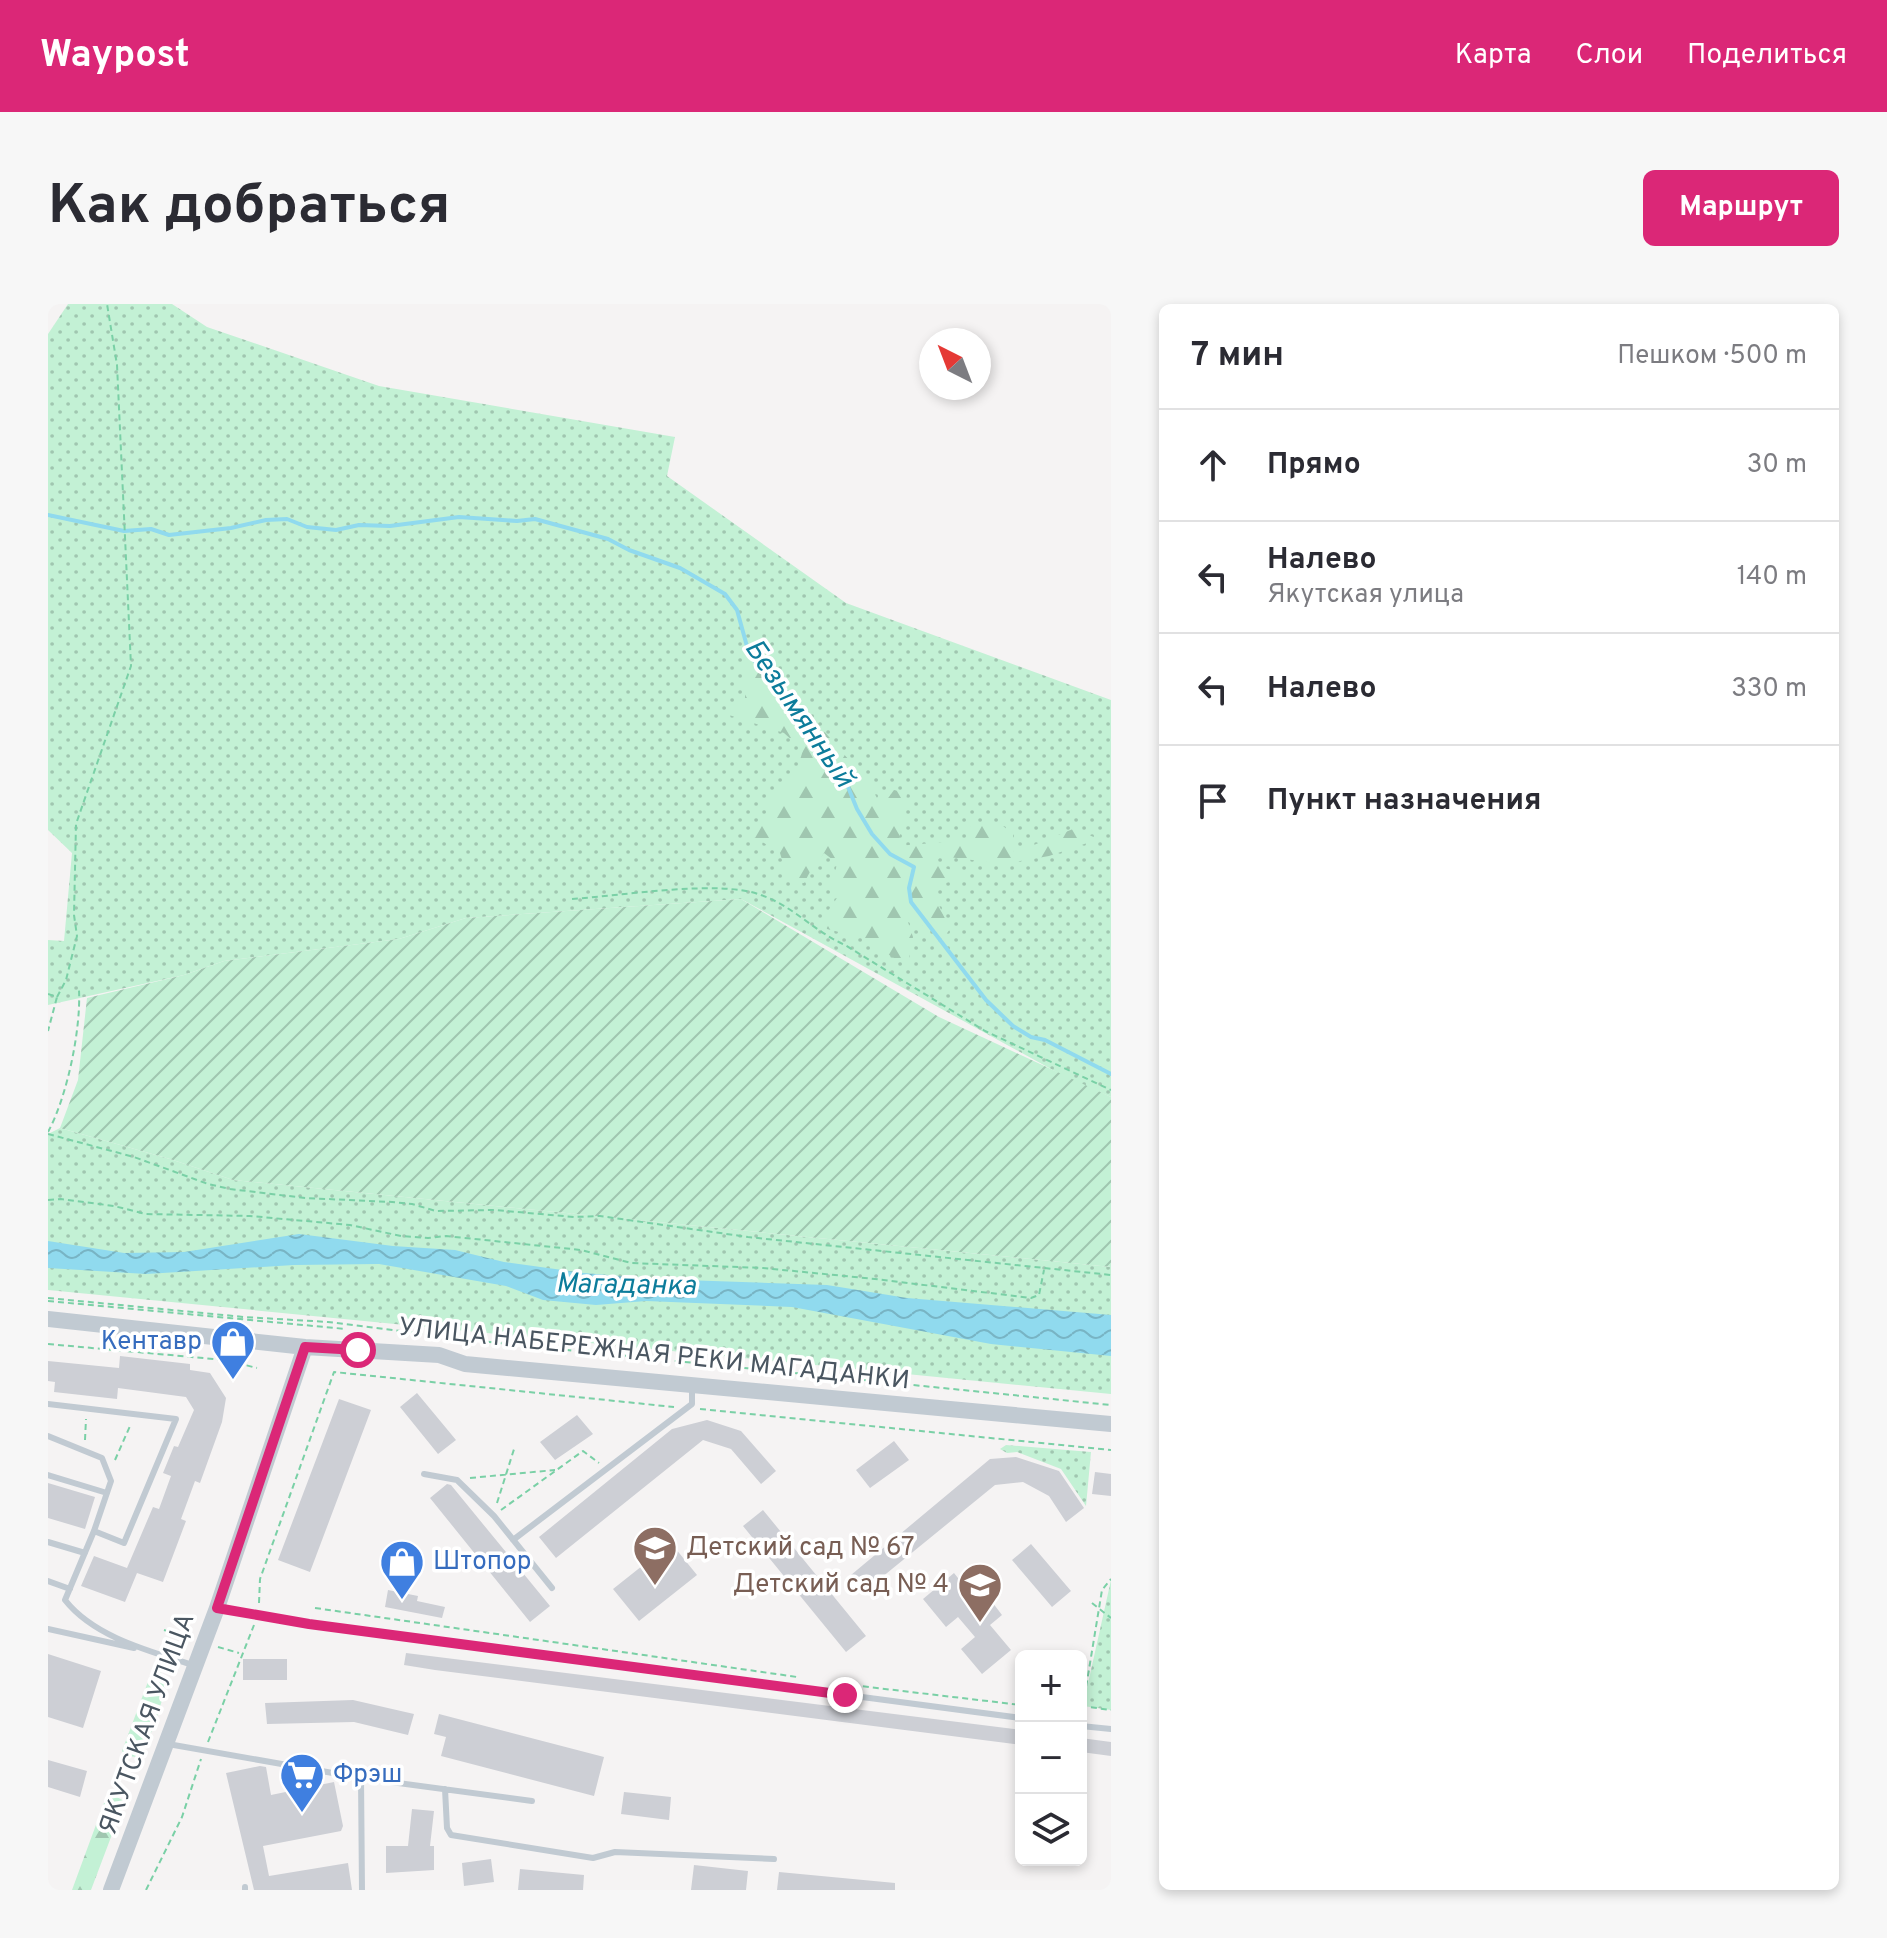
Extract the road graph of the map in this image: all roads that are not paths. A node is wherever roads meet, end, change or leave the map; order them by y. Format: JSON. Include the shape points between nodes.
{"nodes":[{"id":1,"x":48,"y":1319,"type":"edge"},
{"id":2,"x":305,"y":1347,"type":"junction"},
{"id":3,"x":692,"y":1385,"type":"junction"},
{"id":4,"x":48,"y":1404,"type":"edge"},
{"id":5,"x":1111,"y":1424,"type":"edge"},
{"id":6,"x":48,"y":1436,"type":"edge"},
{"id":7,"x":424,"y":1474,"type":"dead end"},
{"id":8,"x":48,"y":1475,"type":"edge"},
{"id":9,"x":107,"y":1493,"type":"junction"},
{"id":10,"x":94,"y":1531,"type":"junction"},
{"id":11,"x":513,"y":1540,"type":"junction"},
{"id":12,"x":48,"y":1542,"type":"edge"},
{"id":13,"x":85,"y":1553,"type":"junction"},
{"id":14,"x":48,"y":1581,"type":"edge"},
{"id":15,"x":552,"y":1588,"type":"dead end"},
{"id":16,"x":70,"y":1589,"type":"junction"},
{"id":17,"x":217,"y":1608,"type":"junction"},
{"id":18,"x":48,"y":1629,"type":"edge"},
{"id":19,"x":156,"y":1653,"type":"junction"},
{"id":20,"x":196,"y":1666,"type":"junction"},
{"id":21,"x":1015,"y":1717,"type":"edge"},
{"id":22,"x":1087,"y":1727,"type":"edge"},
{"id":23,"x":1111,"y":1729,"type":"edge"},
{"id":24,"x":167,"y":1744,"type":"junction"},
{"id":25,"x":361,"y":1778,"type":"junction"},
{"id":26,"x":445,"y":1789,"type":"junction"},
{"id":27,"x":532,"y":1801,"type":"dead end"},
{"id":28,"x":774,"y":1859,"type":"dead end"},
{"id":29,"x":111,"y":1890,"type":"edge"},
{"id":30,"x":362,"y":1890,"type":"edge"}],
"edges":[{"from":1,"to":2,"type":"street","name":"УЛИЦА НАБЕРЕЖНАЯ РЕКИ МАГАДАНКИ"},
{"from":2,"to":3,"type":"street","name":"УЛИЦА НАБЕРЕЖНАЯ РЕКИ МАГАДАНКИ","via":[[439,1355],[465,1364]]},
{"from":2,"to":17,"type":"street","name":"ЯКУТСКАЯ УЛИЦА"},
{"from":3,"to":5,"type":"street","name":"УЛИЦА НАБЕРЕЖНАЯ РЕКИ МАГАДАНКИ"},
{"from":3,"to":11,"type":"lane","via":[[692,1404]]},
{"from":4,"to":10,"type":"lane","via":[[176,1419],[124,1543]]},
{"from":6,"to":9,"type":"lane","via":[[102,1458],[111,1481]]},
{"from":7,"to":11,"type":"lane","via":[[457,1480]]},
{"from":8,"to":9,"type":"lane"},
{"from":9,"to":10,"type":"lane"},
{"from":10,"to":13,"type":"lane"},
{"from":11,"to":15,"type":"lane"},
{"from":12,"to":13,"type":"lane"},
{"from":13,"to":16,"type":"lane"},
{"from":14,"to":16,"type":"lane"},
{"from":16,"to":19,"type":"lane","via":[[65,1600],[77,1615]]},
{"from":17,"to":20,"type":"street","name":"ЯКУТСКАЯ УЛИЦА"},
{"from":17,"to":21,"type":"lane"},
{"from":18,"to":19,"type":"lane"},
{"from":19,"to":20,"type":"lane"},
{"from":20,"to":24,"type":"street","name":"ЯКУТСКАЯ УЛИЦА"},
{"from":22,"to":23,"type":"lane"},
{"from":24,"to":25,"type":"lane"},
{"from":24,"to":29,"type":"street","name":"ЯКУТСКАЯ УЛИЦА"},
{"from":25,"to":26,"type":"lane"},
{"from":25,"to":30,"type":"lane"},
{"from":26,"to":27,"type":"lane"},
{"from":26,"to":28,"type":"lane","via":[[451,1835],[593,1858],[615,1852]]}]}
